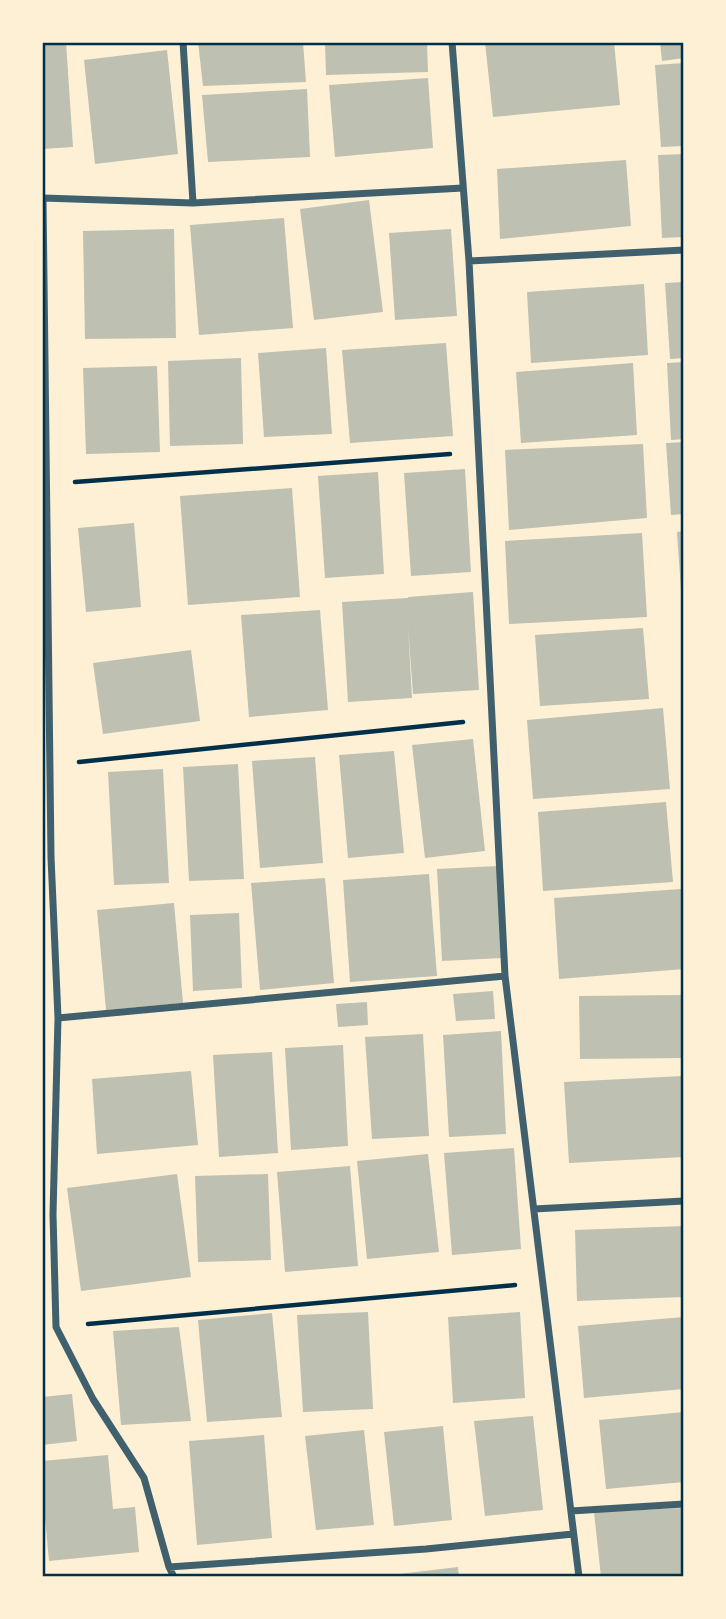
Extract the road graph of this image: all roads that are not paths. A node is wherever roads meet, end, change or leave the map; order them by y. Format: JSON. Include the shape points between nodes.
{"nodes":[{"id":1,"x":183,"y":42,"type":"edge"},
{"id":2,"x":452,"y":42,"type":"edge"},
{"id":3,"x":463,"y":188,"type":"junction"},
{"id":4,"x":193,"y":203,"type":"junction"},
{"id":5,"x":684,"y":250,"type":"edge"},
{"id":6,"x":469,"y":261,"type":"junction"},
{"id":7,"x":505,"y":976,"type":"junction"},
{"id":8,"x":58,"y":1018,"type":"junction"},
{"id":9,"x":684,"y":1201,"type":"edge"},
{"id":10,"x":534,"y":1209,"type":"junction"},
{"id":11,"x":684,"y":1504,"type":"edge"},
{"id":12,"x":571,"y":1511,"type":"junction"},
{"id":13,"x":573,"y":1534,"type":"junction"},
{"id":14,"x":169,"y":1567,"type":"junction"},
{"id":15,"x":174,"y":1577,"type":"edge"},
{"id":16,"x":579,"y":1577,"type":"edge"}],
"edges":[{"from":1,"to":4,"type":"street"},
{"from":2,"to":3,"type":"street"},
{"from":3,"to":4,"type":"street"},
{"from":3,"to":6,"type":"street"},
{"from":4,"to":8,"type":"street","via":[[43,198],[51,857]]},
{"from":5,"to":6,"type":"street"},
{"from":6,"to":7,"type":"street"},
{"from":7,"to":8,"type":"street"},
{"from":7,"to":10,"type":"street"},
{"from":8,"to":14,"type":"street","via":[[53,1214],[56,1327],[93,1399],[144,1478]]},
{"from":9,"to":10,"type":"street"},
{"from":10,"to":12,"type":"street"},
{"from":11,"to":12,"type":"street"},
{"from":12,"to":13,"type":"street"},
{"from":13,"to":14,"type":"street"},
{"from":13,"to":16,"type":"street"},
{"from":14,"to":15,"type":"street"}]}
